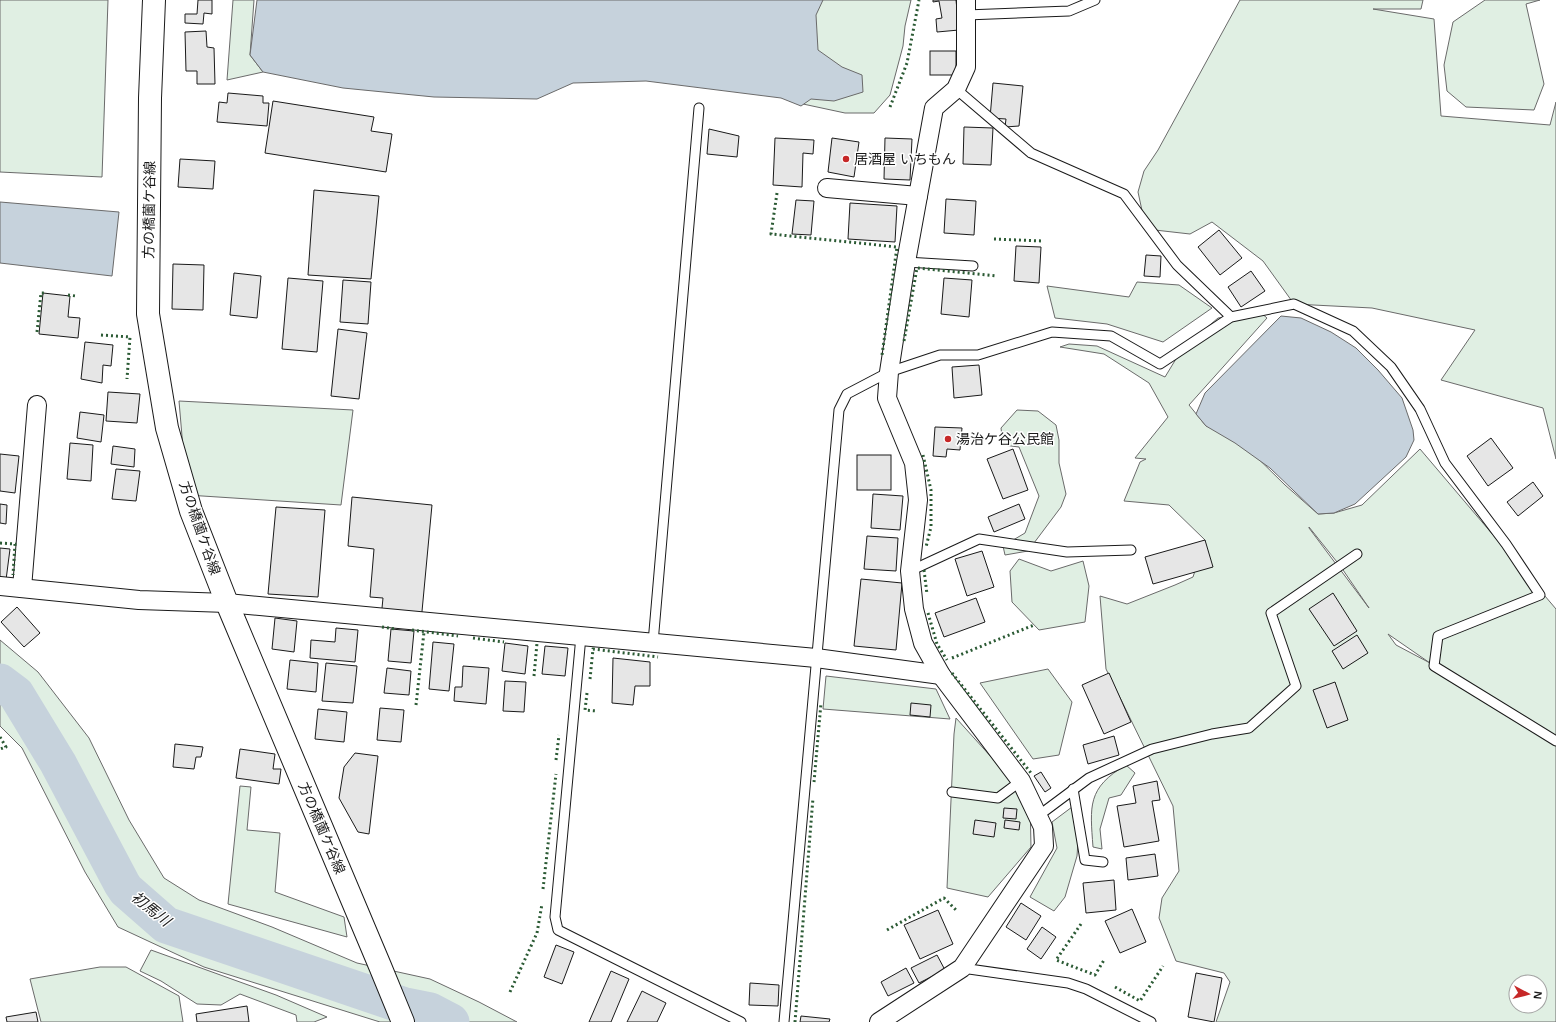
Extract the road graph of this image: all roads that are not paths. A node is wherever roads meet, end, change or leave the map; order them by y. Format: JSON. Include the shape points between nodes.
{"nodes":[{"id":1,"x":154,"y":0,"type":"edge"},
{"id":2,"x":1095,"y":0,"type":"edge"},
{"id":3,"x":966,"y":7,"type":"edge"},
{"id":4,"x":956,"y":90,"type":"junction"},
{"id":5,"x":699,"y":108,"type":"dead end"},
{"id":6,"x":827,"y":188,"type":"dead end"},
{"id":7,"x":918,"y":196,"type":"junction"},
{"id":8,"x":906,"y":262,"type":"junction"},
{"id":9,"x":973,"y":266,"type":"dead end"},
{"id":10,"x":1231,"y":317,"type":"junction"},
{"id":11,"x":889,"y":372,"type":"junction"},
{"id":12,"x":36,"y":405,"type":"dead end"},
{"id":13,"x":1131,"y":550,"type":"dead end"},
{"id":14,"x":1357,"y":554,"type":"dead end"},
{"id":15,"x":910,"y":571,"type":"junction"},
{"id":16,"x":0,"y":586,"type":"edge"},
{"id":17,"x":22,"y":588,"type":"junction"},
{"id":18,"x":227,"y":603,"type":"junction"},
{"id":19,"x":581,"y":636,"type":"junction"},
{"id":20,"x":653,"y":643,"type":"junction"},
{"id":21,"x":816,"y":658,"type":"junction"},
{"id":22,"x":941,"y":675,"type":"junction"},
{"id":23,"x":1556,"y":741,"type":"edge"},
{"id":24,"x":1021,"y":781,"type":"junction"},
{"id":25,"x":1073,"y":789,"type":"junction"},
{"id":26,"x":952,"y":792,"type":"dead end"},
{"id":27,"x":1038,"y":816,"type":"junction"},
{"id":28,"x":1103,"y":862,"type":"dead end"},
{"id":29,"x":962,"y":968,"type":"junction"},
{"id":30,"x":403,"y":1022,"type":"edge"},
{"id":31,"x":741,"y":1022,"type":"edge"},
{"id":32,"x":784,"y":1022,"type":"edge"},
{"id":33,"x":879,"y":1022,"type":"edge"},
{"id":34,"x":1151,"y":1022,"type":"edge"}],
"edges":[{"from":1,"to":18,"type":"main road","name":"方の橋薗ケ谷線","via":[[150,98],[148,314],[167,428],[191,511]]},
{"from":2,"to":3,"type":"lane","via":[[1069,11]]},
{"from":3,"to":4,"type":"street","via":[[966,67]]},
{"from":4,"to":7,"type":"street","via":[[934,108]]},
{"from":4,"to":10,"type":"lane","via":[[1030,153],[1124,194],[1177,265]]},
{"from":5,"to":20,"type":"lane"},
{"from":6,"to":7,"type":"street"},
{"from":7,"to":8,"type":"street"},
{"from":8,"to":9,"type":"lane"},
{"from":8,"to":11,"type":"street"},
{"from":10,"to":11,"type":"lane","via":[[1160,364],[1111,336],[1052,332],[978,355],[940,355]]},
{"from":10,"to":23,"type":"lane","via":[[1294,304],[1353,331],[1391,367],[1420,409],[1445,463],[1506,544],[1540,595],[1438,636],[1434,666]]},
{"from":11,"to":15,"type":"street","via":[[887,398],[914,463],[918,500]]},
{"from":11,"to":21,"type":"lane","via":[[847,394],[839,410]]},
{"from":12,"to":17,"type":"street"},
{"from":13,"to":15,"type":"lane","via":[[1067,552],[979,539]]},
{"from":14,"to":25,"type":"lane","via":[[1271,613],[1296,686],[1248,728],[1152,749],[1089,778]]},
{"from":15,"to":22,"type":"street","via":[[914,609],[923,643]]},
{"from":16,"to":17,"type":"street"},
{"from":17,"to":18,"type":"street","via":[[139,600]]},
{"from":18,"to":19,"type":"street"},
{"from":18,"to":30,"type":"main road","name":"方の橋薗ケ谷線"},
{"from":19,"to":20,"type":"street"},
{"from":19,"to":31,"type":"lane","via":[[555,917],[558,930]]},
{"from":20,"to":21,"type":"street"},
{"from":21,"to":22,"type":"street"},
{"from":21,"to":32,"type":"lane"},
{"from":22,"to":24,"type":"street"},
{"from":24,"to":26,"type":"lane","via":[[998,798]]},
{"from":24,"to":27,"type":"street"},
{"from":25,"to":27,"type":"lane"},
{"from":25,"to":28,"type":"lane","via":[[1085,860]]},
{"from":27,"to":29,"type":"street","via":[[1043,827],[1044,846]]},
{"from":29,"to":33,"type":"street"},
{"from":29,"to":34,"type":"lane","via":[[1068,983],[1086,989]]}]}
